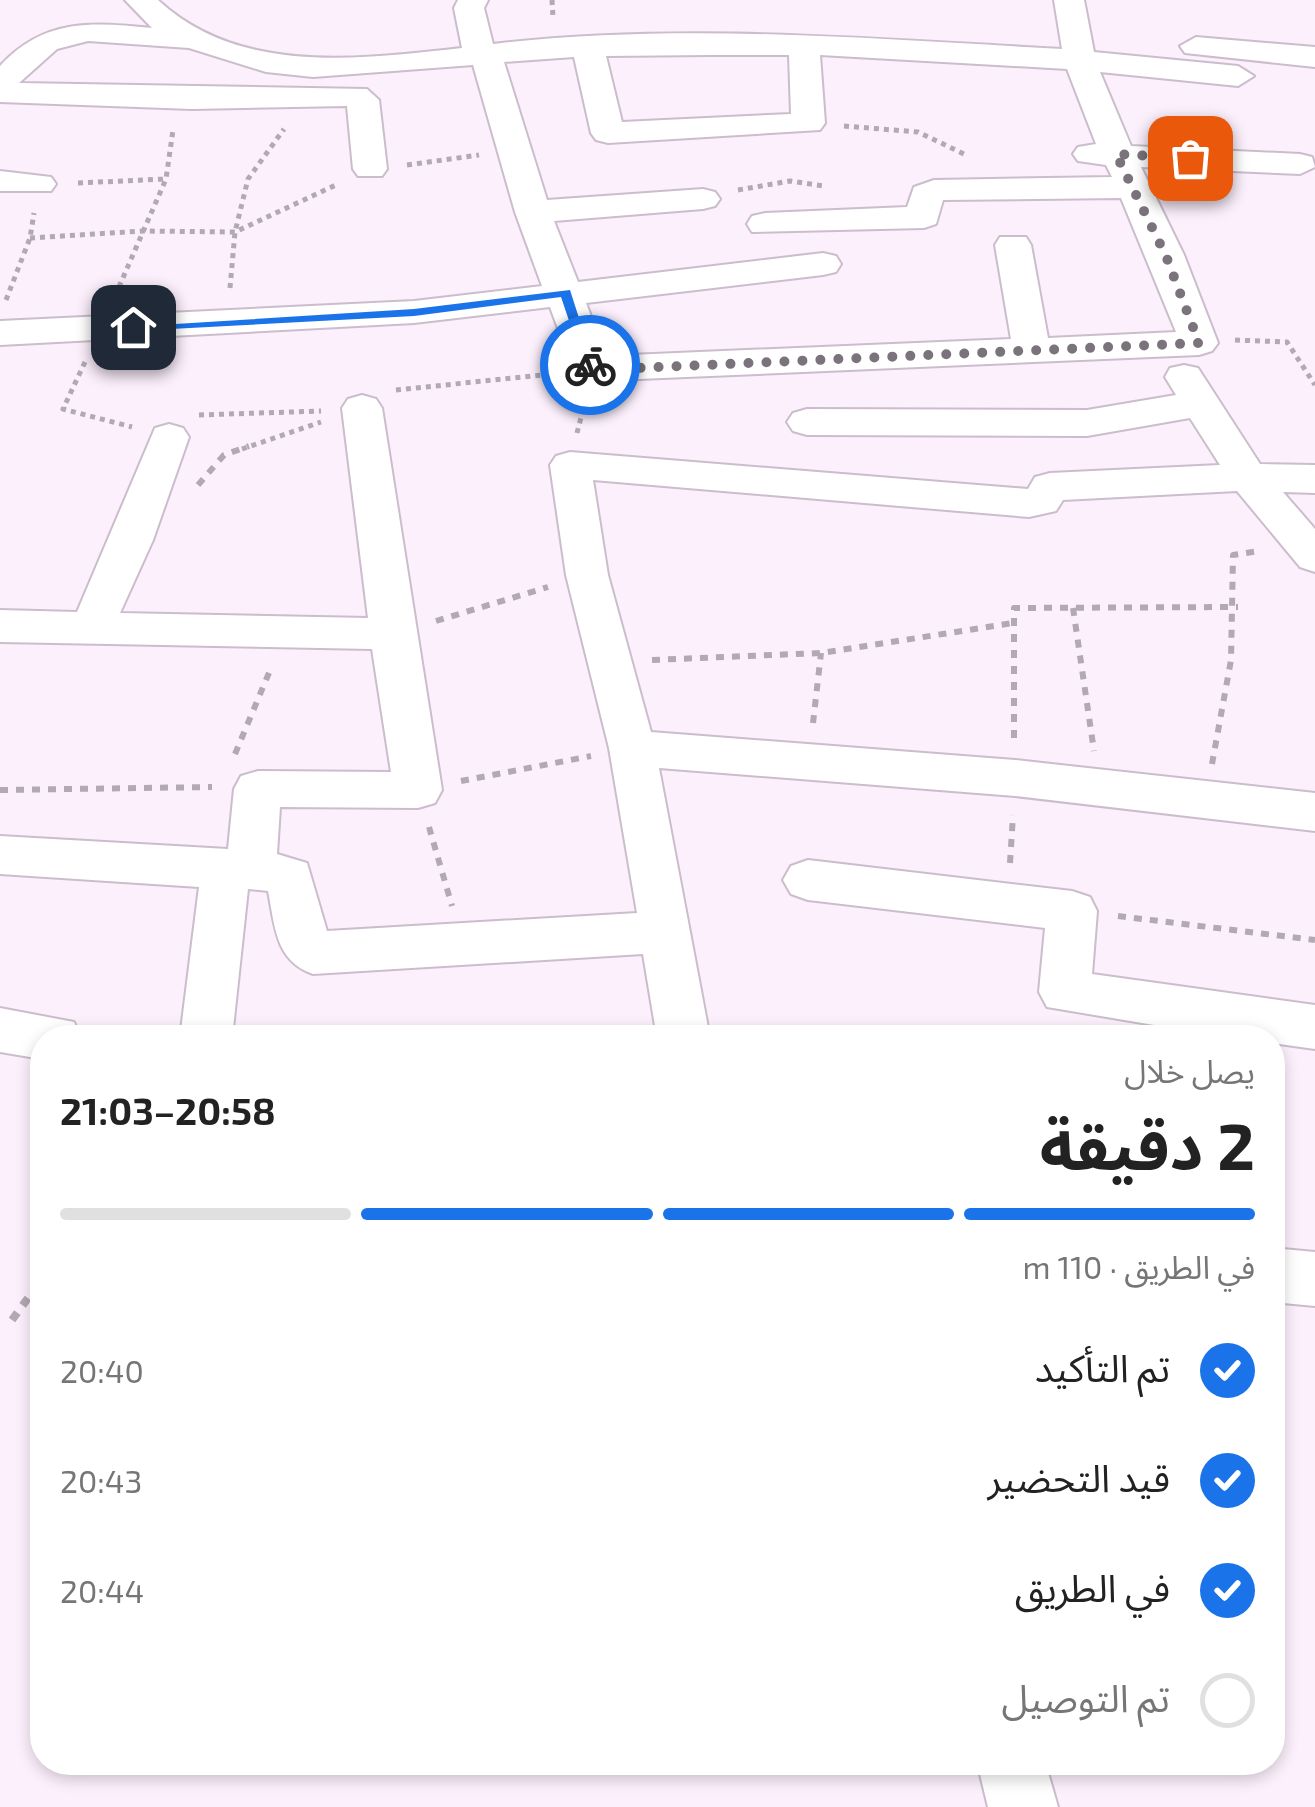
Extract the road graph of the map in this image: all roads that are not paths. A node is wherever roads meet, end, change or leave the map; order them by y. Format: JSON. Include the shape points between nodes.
{"nodes":[{"id":1,"x":140,"y":0,"type":"edge"},
{"id":2,"x":473,"y":0,"type":"edge"},
{"id":3,"x":1069,"y":0,"type":"edge"},
{"id":4,"x":196,"y":40,"type":"junction"},
{"id":5,"x":804,"y":45,"type":"junction"},
{"id":6,"x":588,"y":47,"type":"junction"},
{"id":7,"x":1078,"y":48,"type":"junction"},
{"id":8,"x":482,"y":52,"type":"junction"},
{"id":9,"x":1315,"y":57,"type":"edge"},
{"id":10,"x":1238,"y":76,"type":"dead end"},
{"id":11,"x":0,"y":89,"type":"edge"},
{"id":12,"x":1059,"y":154,"type":"dead end"},
{"id":13,"x":1300,"y":164,"type":"dead end"},
{"id":14,"x":370,"y":170,"type":"road end"},
{"id":15,"x":1124,"y":170,"type":"junction"},
{"id":16,"x":0,"y":181,"type":"edge"},
{"id":17,"x":39,"y":184,"type":"road end"},
{"id":18,"x":703,"y":199,"type":"dead end"},
{"id":19,"x":533,"y":212,"type":"junction"},
{"id":20,"x":765,"y":224,"type":"dead end"},
{"id":21,"x":1013,"y":245,"type":"dead end"},
{"id":22,"x":822,"y":264,"type":"dead end"},
{"id":23,"x":566,"y":293,"type":"junction"},
{"id":24,"x":0,"y":332,"type":"edge"},
{"id":25,"x":1180,"y":344,"type":"junction"},
{"id":26,"x":1031,"y":347,"type":"junction"},
{"id":27,"x":1202,"y":403,"type":"junction"},
{"id":28,"x":362,"y":408,"type":"road end"},
{"id":29,"x":807,"y":422,"type":"dead end"},
{"id":30,"x":169,"y":437,"type":"road end"},
{"id":31,"x":1248,"y":477,"type":"junction"},
{"id":32,"x":1315,"y":480,"type":"edge"},
{"id":33,"x":1311,"y":550,"type":"edge"},
{"id":34,"x":0,"y":626,"type":"edge"},
{"id":35,"x":92,"y":627,"type":"junction"},
{"id":36,"x":392,"y":634,"type":"junction"},
{"id":37,"x":632,"y":748,"type":"junction"},
{"id":38,"x":1315,"y":812,"type":"edge"},
{"id":39,"x":0,"y":855,"type":"edge"},
{"id":40,"x":239,"y":870,"type":"junction"},
{"id":41,"x":808,"y":880,"type":"dead end"},
{"id":42,"x":662,"y":933,"type":"junction"},
{"id":43,"x":209,"y":1025,"type":"edge"},
{"id":44,"x":681,"y":1025,"type":"edge"},
{"id":45,"x":1315,"y":1027,"type":"edge"},
{"id":46,"x":0,"y":1030,"type":"edge"},
{"id":47,"x":30,"y":1034,"type":"edge"},
{"id":48,"x":1285,"y":1276,"type":"edge"},
{"id":49,"x":1315,"y":1279,"type":"edge"},
{"id":50,"x":1014,"y":1775,"type":"edge"},
{"id":51,"x":1023,"y":1807,"type":"edge"}],
"edges":[{"from":1,"to":4,"type":"street"},
{"from":2,"to":8,"type":"street"},
{"from":3,"to":7,"type":"street"},
{"from":4,"to":8,"type":"street","via":[[268,66],[310,71]]},
{"from":4,"to":11,"type":"street","via":[[66,31],[23,56]]},
{"from":5,"to":6,"type":"street"},
{"from":5,"to":6,"type":"street","via":[[808,123],[608,133]]},
{"from":5,"to":7,"type":"street"},
{"from":6,"to":8,"type":"street"},
{"from":7,"to":9,"type":"street"},
{"from":7,"to":10,"type":"street"},
{"from":7,"to":15,"type":"street"},
{"from":8,"to":19,"type":"street"},
{"from":11,"to":14,"type":"street","via":[[192,99],[345,95],[363,100]]},
{"from":12,"to":15,"type":"street"},
{"from":13,"to":15,"type":"street"},
{"from":15,"to":20,"type":"street","via":[[934,190],[926,194],[924,217]]},
{"from":15,"to":25,"type":"street","via":[[1166,256]]},
{"from":16,"to":17,"type":"street"},
{"from":18,"to":19,"type":"street"},
{"from":19,"to":23,"type":"street"},
{"from":21,"to":26,"type":"street"},
{"from":22,"to":23,"type":"street"},
{"from":23,"to":24,"type":"street","via":[[414,312]]},
{"from":23,"to":26,"type":"street","via":[[592,370]]},
{"from":25,"to":26,"type":"street"},
{"from":25,"to":27,"type":"street"},
{"from":27,"to":29,"type":"street","via":[[1086,423]]},
{"from":27,"to":31,"type":"street"},
{"from":28,"to":36,"type":"street"},
{"from":30,"to":35,"type":"street"},
{"from":31,"to":32,"type":"street"},
{"from":31,"to":33,"type":"street"},
{"from":31,"to":37,"type":"street","via":[[1050,487],[1041,502],[1028,503],[570,465],[587,575]]},
{"from":34,"to":35,"type":"street"},
{"from":35,"to":36,"type":"street"},
{"from":36,"to":40,"type":"street","via":[[418,790],[258,789]]},
{"from":37,"to":38,"type":"street","via":[[1015,778]]},
{"from":37,"to":42,"type":"street"},
{"from":39,"to":40,"type":"street"},
{"from":40,"to":42,"type":"street","via":[[290,877],[304,943],[313,953]]},
{"from":40,"to":43,"type":"street"},
{"from":41,"to":45,"type":"street","via":[[1072,911],[1065,992]]},
{"from":42,"to":44,"type":"street"},
{"from":46,"to":47,"type":"street"},
{"from":48,"to":49,"type":"street"},
{"from":50,"to":51,"type":"street"}]}
